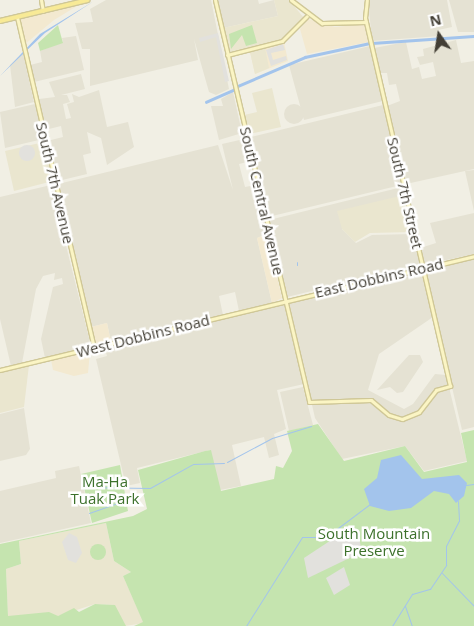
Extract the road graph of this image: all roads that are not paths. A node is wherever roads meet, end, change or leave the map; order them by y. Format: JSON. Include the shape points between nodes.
{"nodes":[{"id":1,"x":41,"y":0,"type":"edge"},
{"id":2,"x":88,"y":0,"type":"edge"},
{"id":3,"x":214,"y":0,"type":"edge"},
{"id":4,"x":291,"y":0,"type":"edge"},
{"id":5,"x":367,"y":0,"type":"edge"},
{"id":6,"x":43,"y":11,"type":"junction"},
{"id":7,"x":308,"y":16,"type":"junction"},
{"id":8,"x":17,"y":17,"type":"junction"},
{"id":9,"x":0,"y":21,"type":"edge"},
{"id":10,"x":366,"y":22,"type":"junction"},
{"id":11,"x":228,"y":55,"type":"junction"},
{"id":12,"x":474,"y":256,"type":"edge"},
{"id":13,"x":422,"y":268,"type":"junction"},
{"id":14,"x":285,"y":301,"type":"junction"},
{"id":15,"x":94,"y":348,"type":"junction"},
{"id":16,"x":0,"y":370,"type":"edge"},
{"id":17,"x":308,"y":402,"type":"joint"}],
"edges":[{"from":1,"to":6,"type":"main road"},
{"from":2,"to":6,"type":"main road"},
{"from":3,"to":11,"type":"main road","name":"South Central Avenue"},
{"from":4,"to":7,"type":"main road"},
{"from":5,"to":10,"type":"main road","name":"South 7th Street"},
{"from":6,"to":8,"type":"main road"},
{"from":7,"to":10,"type":"main road","via":[[330,25]]},
{"from":7,"to":11,"type":"main road","via":[[282,41]]},
{"from":8,"to":9,"type":"main road"},
{"from":8,"to":15,"type":"main road","name":"South 7th Avenue"},
{"from":10,"to":13,"type":"main road","name":"South 7th Street"},
{"from":11,"to":14,"type":"main road","name":"South Central Avenue"},
{"from":12,"to":13,"type":"main road","name":"East Dobbins Road"},
{"from":13,"to":14,"type":"main road","name":"East Dobbins Road"},
{"from":13,"to":17,"type":"main road","name":"South 7th Street","via":[[450,386],[433,392],[418,412],[406,418],[388,415],[370,400]]},
{"from":14,"to":15,"type":"main road","name":"West Dobbins Road"},
{"from":14,"to":17,"type":"main road","name":"South Central Avenue"},
{"from":15,"to":16,"type":"main road","name":"West Dobbins Road"}]}
